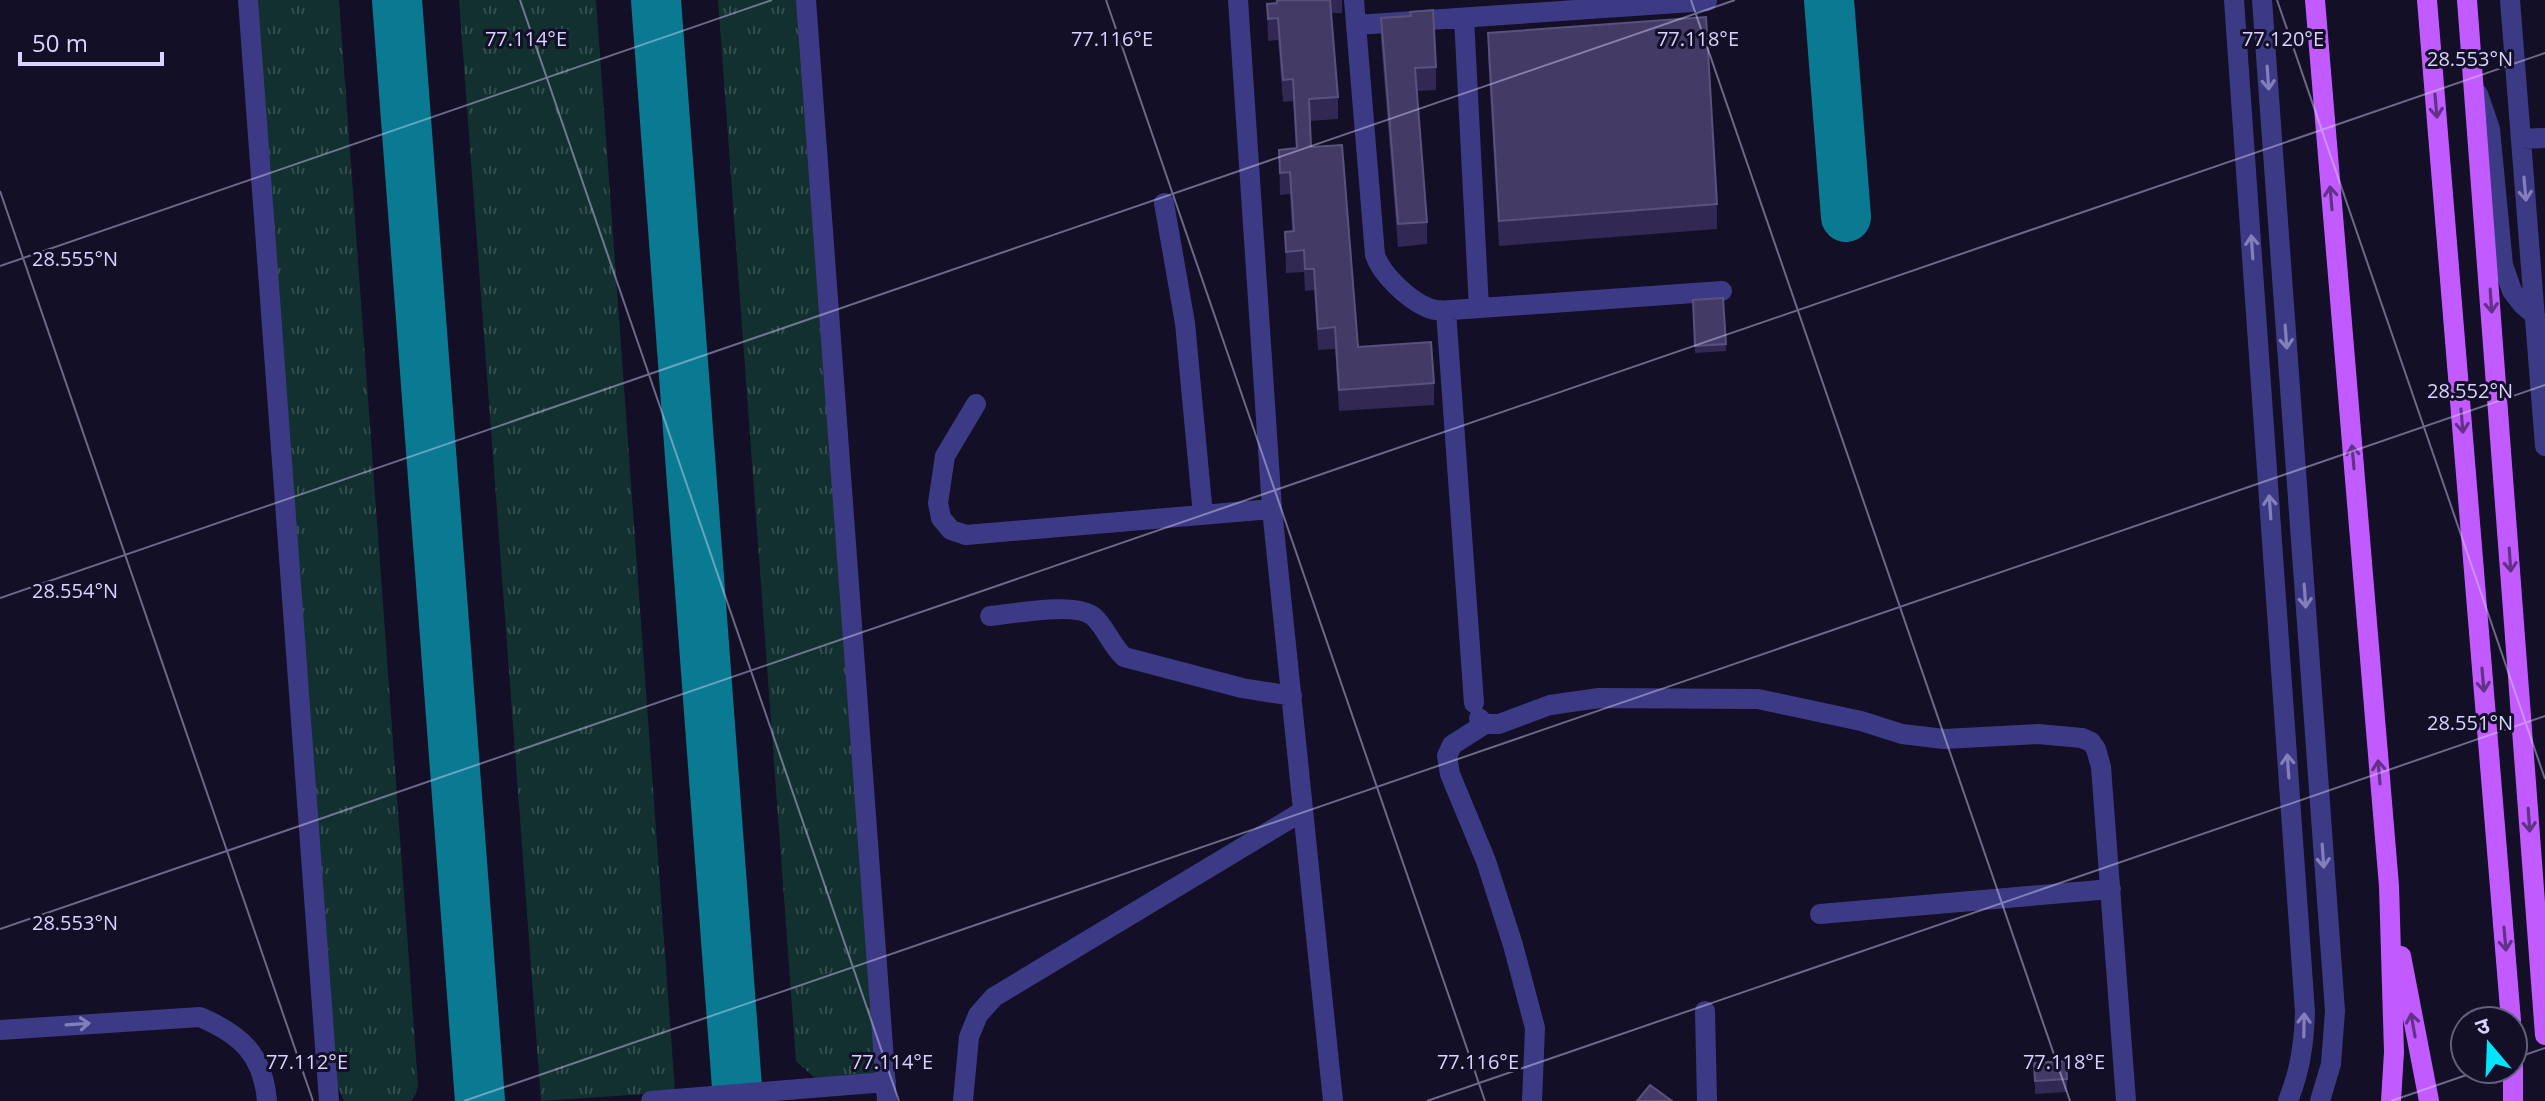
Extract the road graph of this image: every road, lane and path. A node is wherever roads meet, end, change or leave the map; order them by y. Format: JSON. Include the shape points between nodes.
{"nodes":[{"id":1,"x":248,"y":0,"type":"edge"},
{"id":2,"x":806,"y":0,"type":"edge"},
{"id":3,"x":1238,"y":0,"type":"edge"},
{"id":4,"x":1354,"y":0,"type":"edge"},
{"id":5,"x":2234,"y":0,"type":"edge"},
{"id":6,"x":2262,"y":0,"type":"edge"},
{"id":7,"x":2315,"y":0,"type":"edge"},
{"id":8,"x":2427,"y":0,"type":"edge"},
{"id":9,"x":2467,"y":0,"type":"edge"},
{"id":10,"x":2510,"y":0,"type":"edge"},
{"id":11,"x":1707,"y":1,"type":"edge"},
{"id":12,"x":1464,"y":18,"type":"junction"},
{"id":13,"x":1356,"y":25,"type":"junction"},
{"id":14,"x":2475,"y":87,"type":"junction"},
{"id":15,"x":2545,"y":138,"type":"edge"},
{"id":16,"x":2521,"y":139,"type":"junction"},
{"id":17,"x":1164,"y":203,"type":"dead end"},
{"id":18,"x":1722,"y":291,"type":"dead end"},
{"id":19,"x":1479,"y":308,"type":"junction"},
{"id":20,"x":1446,"y":311,"type":"junction"},
{"id":21,"x":2535,"y":315,"type":"junction"},
{"id":22,"x":976,"y":404,"type":"dead end"},
{"id":23,"x":2545,"y":446,"type":"edge"},
{"id":24,"x":1272,"y":509,"type":"junction"},
{"id":25,"x":1203,"y":515,"type":"junction"},
{"id":26,"x":990,"y":616,"type":"dead end"},
{"id":27,"x":1292,"y":696,"type":"junction"},
{"id":28,"x":1479,"y":715,"type":"junction"},
{"id":29,"x":1303,"y":811,"type":"junction"},
{"id":30,"x":2389,"y":886,"type":"junction"},
{"id":31,"x":2111,"y":889,"type":"junction"},
{"id":32,"x":1820,"y":914,"type":"dead end"},
{"id":33,"x":2510,"y":1005,"type":"edge"},
{"id":34,"x":1705,"y":1011,"type":"dead end"},
{"id":35,"x":0,"y":1030,"type":"edge"},
{"id":36,"x":2545,"y":1035,"type":"edge"},
{"id":37,"x":886,"y":1091,"type":"edge"},
{"id":38,"x":267,"y":1101,"type":"edge"},
{"id":39,"x":329,"y":1101,"type":"edge"},
{"id":40,"x":651,"y":1101,"type":"edge"},
{"id":41,"x":963,"y":1101,"type":"edge"},
{"id":42,"x":1333,"y":1101,"type":"edge"},
{"id":43,"x":1532,"y":1101,"type":"edge"},
{"id":44,"x":1707,"y":1101,"type":"edge"},
{"id":45,"x":2126,"y":1101,"type":"edge"},
{"id":46,"x":2288,"y":1101,"type":"edge"},
{"id":47,"x":2320,"y":1101,"type":"edge"},
{"id":48,"x":2391,"y":1101,"type":"edge"},
{"id":49,"x":2429,"y":1101,"type":"edge"}],
"edges":[{"from":1,"to":39,"type":"street"},
{"from":2,"to":37,"type":"street"},
{"from":3,"to":24,"type":"street"},
{"from":4,"to":13,"type":"street"},
{"from":46,"to":5,"type":"street","one_way":true,"via":[[2304,1049],[2305,1012]]},
{"from":6,"to":47,"type":"street","one_way":true,"via":[[2335,1011],[2331,1064]]},
{"from":30,"to":7,"type":"main road","one_way":true},
{"from":8,"to":33,"type":"main road","one_way":true},
{"from":9,"to":14,"type":"main road"},
{"from":10,"to":16,"type":"street"},
{"from":11,"to":12,"type":"street"},
{"from":12,"to":13,"type":"street"},
{"from":12,"to":19,"type":"street"},
{"from":13,"to":20,"type":"street","via":[[1375,255],[1387,276],[1420,304]]},
{"from":14,"to":21,"type":"street","via":[[2490,129],[2503,265],[2512,291]]},
{"from":14,"to":36,"type":"main road","one_way":true},
{"from":15,"to":16,"type":"street"},
{"from":16,"to":21,"type":"street","one_way":true},
{"from":17,"to":25,"type":"street","via":[[1185,323]]},
{"from":18,"to":19,"type":"street"},
{"from":19,"to":20,"type":"street"},
{"from":20,"to":28,"type":"street"},
{"from":21,"to":23,"type":"street"},
{"from":22,"to":25,"type":"street","via":[[945,456],[938,503],[951,530],[966,535]]},
{"from":24,"to":25,"type":"street"},
{"from":24,"to":27,"type":"street"},
{"from":26,"to":27,"type":"street","via":[[1088,612],[1124,657]]},
{"from":27,"to":29,"type":"street"},
{"from":28,"to":31,"type":"street","via":[[1499,724],[1550,705],[1599,698],[1758,699],[1902,734],[1944,739],[2038,734],[2082,738],[2096,749],[2101,767]]},
{"from":28,"to":43,"type":"street","via":[[1447,756],[1486,861],[1535,1028]]},
{"from":29,"to":41,"type":"street","via":[[994,997],[978,1015],[969,1037]]},
{"from":29,"to":42,"type":"street"},
{"from":30,"to":48,"type":"main road"},
{"from":49,"to":30,"type":"main road","one_way":true},
{"from":31,"to":32,"type":"street"},
{"from":31,"to":45,"type":"street"},
{"from":34,"to":44,"type":"street"},
{"from":35,"to":38,"type":"street","one_way":true,"via":[[200,1017],[224,1028],[254,1055],[265,1079]]},
{"from":37,"to":40,"type":"street"}]}
